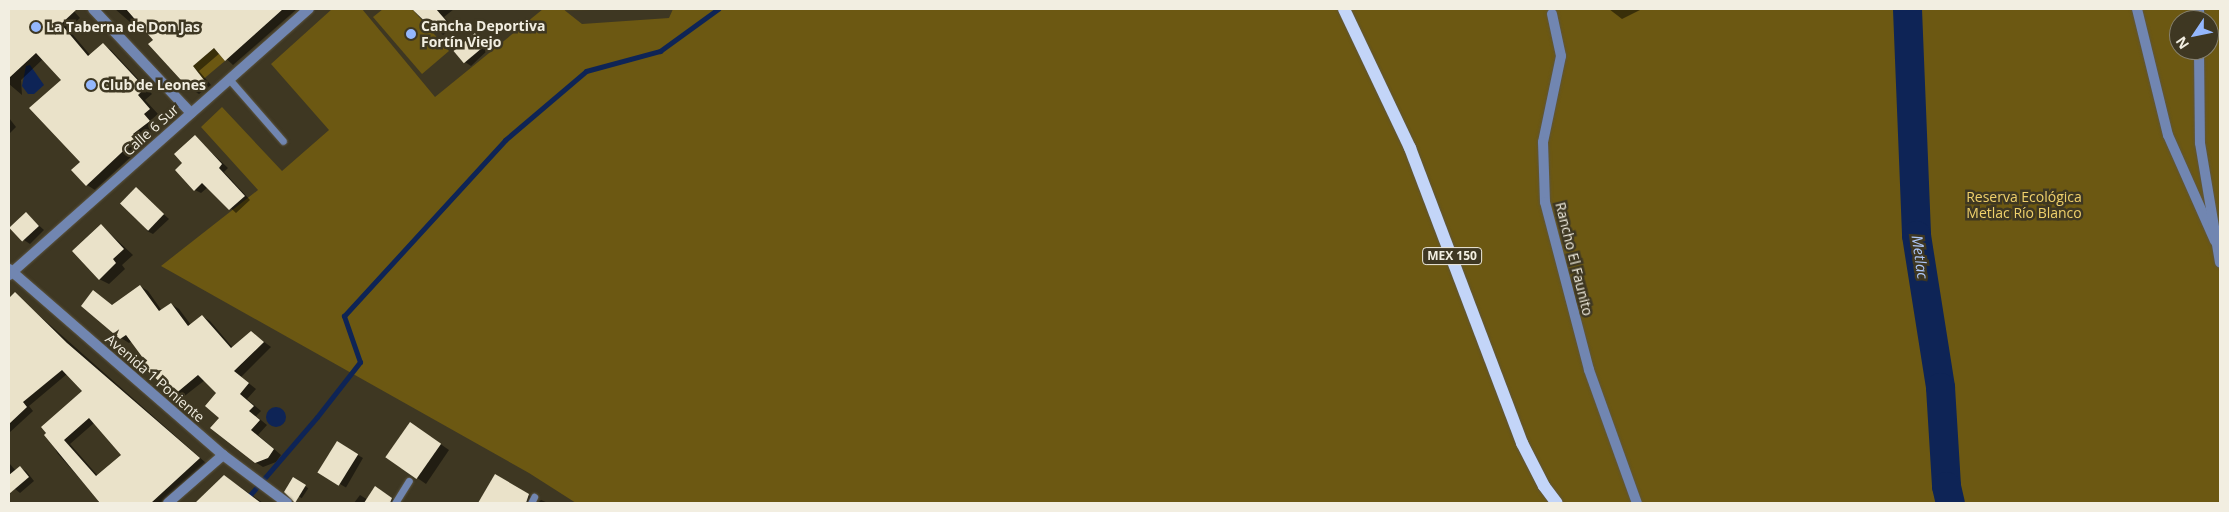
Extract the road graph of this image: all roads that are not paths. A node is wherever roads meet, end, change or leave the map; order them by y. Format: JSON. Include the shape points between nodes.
{"nodes":[{"id":1,"x":93,"y":9,"type":"edge"},
{"id":2,"x":309,"y":9,"type":"edge"},
{"id":3,"x":1344,"y":9,"type":"edge"},
{"id":4,"x":2137,"y":9,"type":"edge"},
{"id":5,"x":1552,"y":14,"type":"dead end"},
{"id":6,"x":2198,"y":60,"type":"edge"},
{"id":7,"x":229,"y":79,"type":"junction"},
{"id":8,"x":191,"y":113,"type":"junction"},
{"id":9,"x":283,"y":140,"type":"dead end"},
{"id":10,"x":2218,"y":249,"type":"junction"},
{"id":11,"x":2220,"y":262,"type":"edge"},
{"id":12,"x":10,"y":272,"type":"edge"},
{"id":13,"x":223,"y":455,"type":"junction"},
{"id":14,"x":409,"y":481,"type":"dead end"},
{"id":15,"x":168,"y":503,"type":"edge"},
{"id":16,"x":287,"y":503,"type":"edge"},
{"id":17,"x":395,"y":503,"type":"edge"},
{"id":18,"x":1557,"y":503,"type":"edge"},
{"id":19,"x":1637,"y":503,"type":"edge"}],
"edges":[{"from":1,"to":8,"type":"street"},
{"from":2,"to":7,"type":"street","name":"Calle 6 Sur"},
{"from":3,"to":18,"type":"main road","number":"MEX 150","via":[[1410,148],[1522,443],[1544,486]]},
{"from":4,"to":10,"type":"street","via":[[2168,135]]},
{"from":5,"to":19,"type":"street","name":"Rancho El Faunito","via":[[1561,56],[1543,142],[1545,202],[1589,370]]},
{"from":6,"to":10,"type":"street","via":[[2200,143]]},
{"from":7,"to":8,"type":"street","name":"Calle 6 Sur"},
{"from":7,"to":9,"type":"lane"},
{"from":8,"to":12,"type":"street","name":"Calle 6 Sur"},
{"from":10,"to":11,"type":"street"},
{"from":12,"to":13,"type":"street","name":"Avenida 1 Poniente"},
{"from":13,"to":15,"type":"street"},
{"from":13,"to":16,"type":"street","name":"Avenida 1 Poniente"},
{"from":14,"to":17,"type":"lane"}]}
